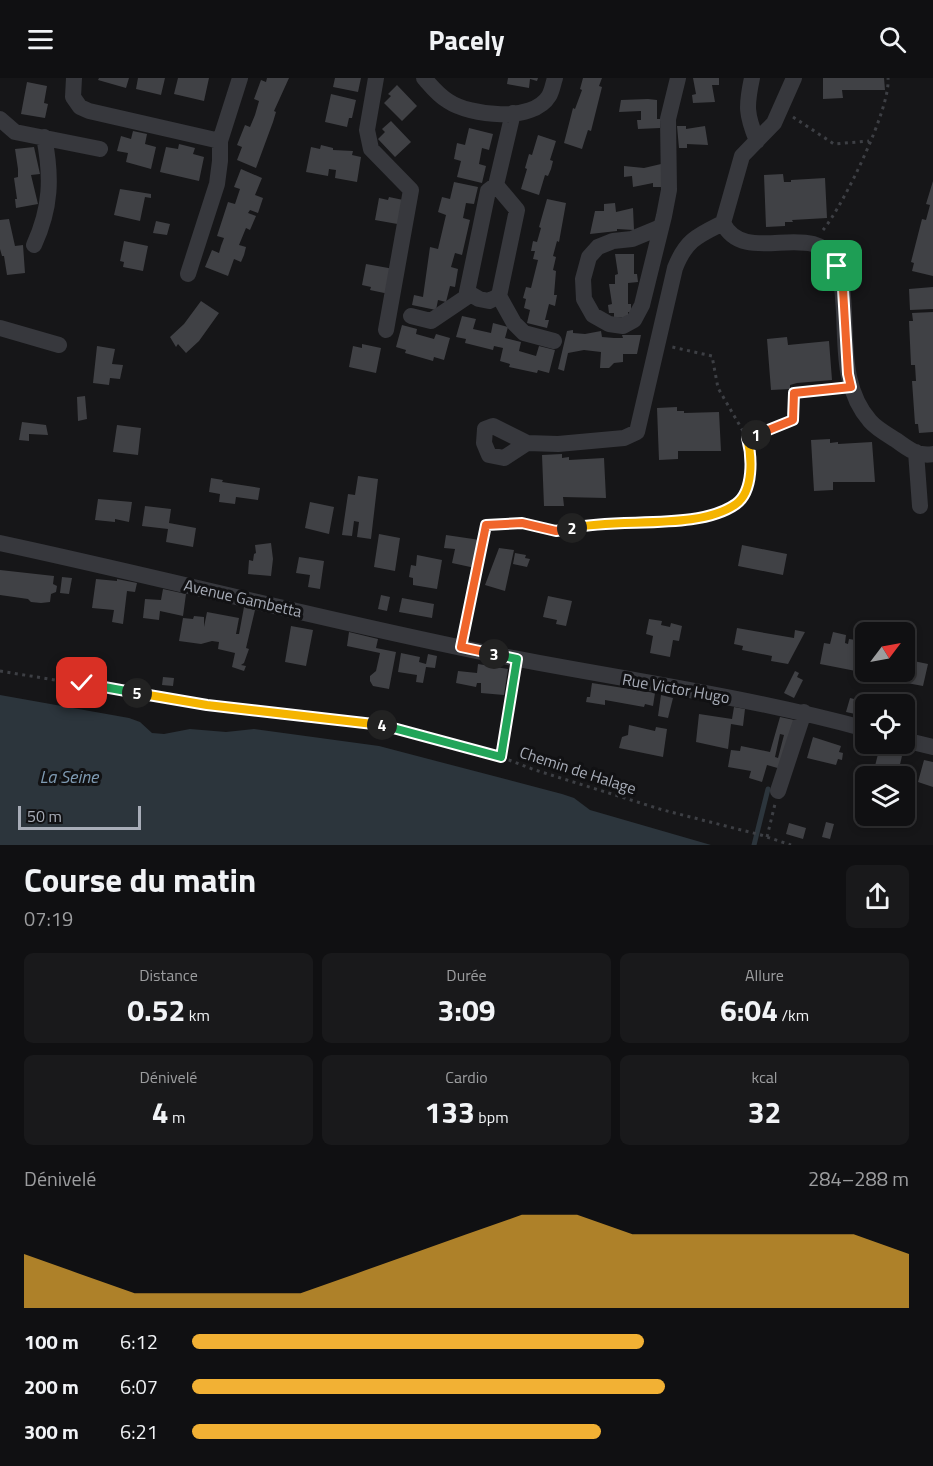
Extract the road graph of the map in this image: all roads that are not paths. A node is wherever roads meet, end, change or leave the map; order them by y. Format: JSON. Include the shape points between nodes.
{"nodes":[{"id":1,"x":74,"y":78,"type":"edge"},
{"id":2,"x":240,"y":78,"type":"edge"},
{"id":3,"x":376,"y":78,"type":"edge"},
{"id":4,"x":424,"y":78,"type":"edge"},
{"id":5,"x":555,"y":78,"type":"edge"},
{"id":6,"x":678,"y":78,"type":"edge"},
{"id":7,"x":752,"y":78,"type":"edge"},
{"id":8,"x":794,"y":78,"type":"edge"},
{"id":9,"x":513,"y":113,"type":"junction"},
{"id":10,"x":0,"y":119,"type":"edge"},
{"id":11,"x":44,"y":137,"type":"junction"},
{"id":12,"x":220,"y":141,"type":"junction"},
{"id":13,"x":757,"y":141,"type":"junction"},
{"id":14,"x":100,"y":148,"type":"dead end"},
{"id":15,"x":496,"y":185,"type":"junction"},
{"id":16,"x":723,"y":223,"type":"junction"},
{"id":17,"x":661,"y":227,"type":"junction"},
{"id":18,"x":34,"y":246,"type":"dead end"},
{"id":19,"x":188,"y":274,"type":"dead end"},
{"id":20,"x":471,"y":294,"type":"junction"},
{"id":21,"x":499,"y":296,"type":"junction"},
{"id":22,"x":411,"y":316,"type":"dead end"},
{"id":23,"x":0,"y":328,"type":"edge"},
{"id":24,"x":386,"y":330,"type":"dead end"},
{"id":25,"x":554,"y":341,"type":"dead end"},
{"id":26,"x":60,"y":345,"type":"dead end"},
{"id":27,"x":527,"y":443,"type":"dead end"},
{"id":28,"x":916,"y":452,"type":"junction"},
{"id":29,"x":933,"y":454,"type":"edge"},
{"id":30,"x":920,"y":506,"type":"dead end"},
{"id":31,"x":0,"y":543,"type":"edge"},
{"id":32,"x":486,"y":652,"type":"joint"},
{"id":33,"x":804,"y":712,"type":"junction"},
{"id":34,"x":855,"y":726,"type":"edge"},
{"id":35,"x":915,"y":743,"type":"edge"},
{"id":36,"x":933,"y":747,"type":"edge"},
{"id":37,"x":778,"y":791,"type":"road end"}],
"edges":[{"from":1,"to":12,"type":"street","via":[[72,97],[89,111]]},
{"from":2,"to":12,"type":"street"},
{"from":3,"to":24,"type":"street","via":[[367,130],[371,149],[411,190]]},
{"from":4,"to":9,"type":"street","via":[[461,108]]},
{"from":5,"to":9,"type":"street","via":[[549,96],[539,106]]},
{"from":6,"to":17,"type":"street","via":[[668,119],[669,190]]},
{"from":7,"to":13,"type":"street","via":[[747,103]]},
{"from":8,"to":13,"type":"street","via":[[782,110]]},
{"from":9,"to":15,"type":"street"},
{"from":10,"to":11,"type":"street","via":[[15,132]]},
{"from":11,"to":14,"type":"street"},
{"from":11,"to":18,"type":"street","via":[[49,192],[44,223]]},
{"from":12,"to":19,"type":"street","via":[[217,184]]},
{"from":13,"to":16,"type":"street","via":[[741,156]]},
{"from":15,"to":20,"type":"street","via":[[488,191],[467,292]]},
{"from":15,"to":21,"type":"street","via":[[517,210]]},
{"from":16,"to":27,"type":"street","via":[[682,250],[637,432],[624,438]]},
{"from":16,"to":28,"type":"street","via":[[727,231],[750,242],[812,243],[830,254],[843,289],[851,387],[871,422]]},
{"from":17,"to":17,"type":"street","via":[[598,247],[589,257],[583,279],[584,299],[593,315],[622,326],[634,320],[642,305]]},
{"from":20,"to":21,"type":"street","via":[[489,301]]},
{"from":20,"to":22,"type":"street","via":[[431,321]]},
{"from":21,"to":25,"type":"street","via":[[524,333]]},
{"from":23,"to":26,"type":"street"},
{"from":28,"to":29,"type":"street","via":[[923,456]]},
{"from":28,"to":30,"type":"street"},
{"from":31,"to":32,"type":"street","name":"Avenue Gambetta"},
{"from":32,"to":33,"type":"street","name":"Rue Victor Hugo"},
{"from":33,"to":34,"type":"street","name":"Rue Victor Hugo"},
{"from":33,"to":37,"type":"street"},
{"from":35,"to":36,"type":"street"}]}
